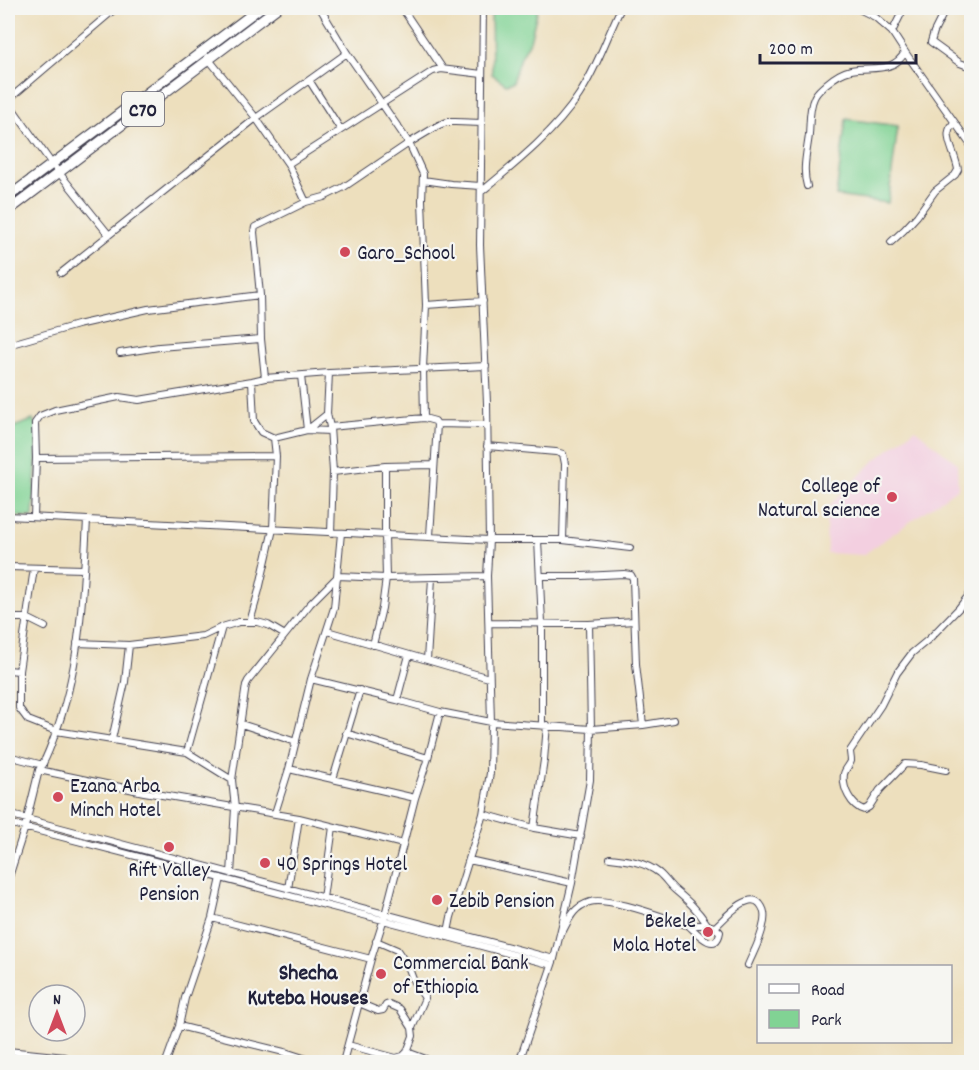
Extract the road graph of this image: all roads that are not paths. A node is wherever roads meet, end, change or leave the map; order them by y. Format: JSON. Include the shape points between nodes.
{"nodes":[{"id":1,"x":116,"y":8,"type":"edge"},
{"id":2,"x":260,"y":8,"type":"edge"},
{"id":3,"x":277,"y":8,"type":"edge"},
{"id":4,"x":320,"y":8,"type":"edge"},
{"id":5,"x":402,"y":8,"type":"edge"},
{"id":6,"x":483,"y":8,"type":"edge"},
{"id":7,"x":621,"y":8,"type":"edge"},
{"id":8,"x":857,"y":8,"type":"edge"},
{"id":9,"x":904,"y":8,"type":"edge"},
{"id":10,"x":946,"y":8,"type":"edge"},
{"id":11,"x":892,"y":32,"type":"junction"},
{"id":12,"x":203,"y":51,"type":"junction"},
{"id":13,"x":905,"y":52,"type":"junction"},
{"id":14,"x":347,"y":53,"type":"junction"},
{"id":15,"x":209,"y":59,"type":"junction"},
{"id":16,"x":972,"y":64,"type":"edge"},
{"id":17,"x":443,"y":69,"type":"junction"},
{"id":18,"x":482,"y":74,"type":"junction"},
{"id":19,"x":309,"y":80,"type":"junction"},
{"id":20,"x":8,"y":101,"type":"edge"},
{"id":21,"x":382,"y":104,"type":"junction"},
{"id":22,"x":256,"y":118,"type":"junction"},
{"id":23,"x":954,"y":122,"type":"junction"},
{"id":24,"x":482,"y":123,"type":"junction"},
{"id":25,"x":341,"y":129,"type":"junction"},
{"id":26,"x":969,"y":139,"type":"edge"},
{"id":27,"x":409,"y":143,"type":"junction"},
{"id":28,"x":972,"y":147,"type":"edge"},
{"id":29,"x":52,"y":164,"type":"junction"},
{"id":30,"x":288,"y":164,"type":"junction"},
{"id":31,"x":59,"y":172,"type":"junction"},
{"id":32,"x":423,"y":180,"type":"junction"},
{"id":33,"x":807,"y":186,"type":"dead end"},
{"id":34,"x":481,"y":189,"type":"junction"},
{"id":35,"x":8,"y":197,"type":"edge"},
{"id":36,"x":306,"y":202,"type":"junction"},
{"id":37,"x":8,"y":211,"type":"edge"},
{"id":38,"x":109,"y":235,"type":"junction"},
{"id":39,"x":891,"y":242,"type":"dead end"},
{"id":40,"x":61,"y":273,"type":"dead end"},
{"id":41,"x":260,"y":295,"type":"junction"},
{"id":42,"x":483,"y":301,"type":"junction"},
{"id":43,"x":426,"y":305,"type":"junction"},
{"id":44,"x":261,"y":339,"type":"junction"},
{"id":45,"x":8,"y":345,"type":"edge"},
{"id":46,"x":120,"y":353,"type":"dead end"},
{"id":47,"x":486,"y":366,"type":"junction"},
{"id":48,"x":423,"y":368,"type":"junction"},
{"id":49,"x":329,"y":373,"type":"junction"},
{"id":50,"x":301,"y":376,"type":"junction"},
{"id":51,"x":265,"y":378,"type":"junction"},
{"id":52,"x":252,"y":381,"type":"junction"},
{"id":53,"x":327,"y":414,"type":"junction"},
{"id":54,"x":424,"y":418,"type":"junction"},
{"id":55,"x":437,"y":424,"type":"junction"},
{"id":56,"x":487,"y":425,"type":"junction"},
{"id":57,"x":330,"y":429,"type":"junction"},
{"id":58,"x":307,"y":430,"type":"junction"},
{"id":59,"x":274,"y":438,"type":"junction"},
{"id":60,"x":487,"y":446,"type":"junction"},
{"id":61,"x":276,"y":456,"type":"junction"},
{"id":62,"x":36,"y":458,"type":"junction"},
{"id":63,"x":433,"y":465,"type":"junction"},
{"id":64,"x":385,"y":466,"type":"junction"},
{"id":65,"x":333,"y":472,"type":"junction"},
{"id":66,"x":8,"y":516,"type":"edge"},
{"id":67,"x":34,"y":517,"type":"junction"},
{"id":68,"x":87,"y":520,"type":"junction"},
{"id":69,"x":273,"y":529,"type":"junction"},
{"id":70,"x":331,"y":533,"type":"junction"},
{"id":71,"x":341,"y":533,"type":"junction"},
{"id":72,"x":384,"y":534,"type":"junction"},
{"id":73,"x":430,"y":537,"type":"junction"},
{"id":74,"x":489,"y":540,"type":"junction"},
{"id":75,"x":538,"y":540,"type":"junction"},
{"id":76,"x":563,"y":540,"type":"junction"},
{"id":77,"x":630,"y":548,"type":"dead end"},
{"id":78,"x":8,"y":567,"type":"edge"},
{"id":79,"x":34,"y":568,"type":"junction"},
{"id":80,"x":84,"y":569,"type":"junction"},
{"id":81,"x":338,"y":576,"type":"junction"},
{"id":82,"x":487,"y":576,"type":"junction"},
{"id":83,"x":540,"y":576,"type":"junction"},
{"id":84,"x":386,"y":578,"type":"junction"},
{"id":85,"x":432,"y":578,"type":"junction"},
{"id":86,"x":972,"y":591,"type":"edge"},
{"id":87,"x":8,"y":618,"type":"edge"},
{"id":88,"x":27,"y":618,"type":"junction"},
{"id":89,"x":634,"y":621,"type":"junction"},
{"id":90,"x":250,"y":622,"type":"junction"},
{"id":91,"x":489,"y":623,"type":"junction"},
{"id":92,"x":542,"y":623,"type":"junction"},
{"id":93,"x":589,"y":624,"type":"junction"},
{"id":94,"x":45,"y":627,"type":"dead end"},
{"id":95,"x":222,"y":627,"type":"junction"},
{"id":96,"x":327,"y":631,"type":"junction"},
{"id":97,"x":285,"y":635,"type":"junction"},
{"id":98,"x":77,"y":643,"type":"junction"},
{"id":99,"x":129,"y":645,"type":"junction"},
{"id":100,"x":373,"y":645,"type":"junction"},
{"id":101,"x":409,"y":655,"type":"junction"},
{"id":102,"x":427,"y":660,"type":"junction"},
{"id":103,"x":8,"y":670,"type":"edge"},
{"id":104,"x":19,"y":672,"type":"junction"},
{"id":105,"x":489,"y":678,"type":"junction"},
{"id":106,"x":311,"y":679,"type":"junction"},
{"id":107,"x":360,"y":690,"type":"junction"},
{"id":108,"x":397,"y":700,"type":"junction"},
{"id":109,"x":440,"y":712,"type":"junction"},
{"id":110,"x":674,"y":720,"type":"dead end"},
{"id":111,"x":492,"y":722,"type":"junction"},
{"id":112,"x":241,"y":724,"type":"junction"},
{"id":113,"x":544,"y":725,"type":"junction"},
{"id":114,"x":643,"y":725,"type":"junction"},
{"id":115,"x":591,"y":729,"type":"junction"},
{"id":116,"x":56,"y":731,"type":"junction"},
{"id":117,"x":346,"y":733,"type":"junction"},
{"id":118,"x":112,"y":739,"type":"junction"},
{"id":119,"x":296,"y":742,"type":"junction"},
{"id":120,"x":187,"y":752,"type":"junction"},
{"id":121,"x":8,"y":756,"type":"edge"},
{"id":122,"x":428,"y":758,"type":"junction"},
{"id":123,"x":41,"y":767,"type":"junction"},
{"id":124,"x":289,"y":769,"type":"junction"},
{"id":125,"x":946,"y":770,"type":"dead end"},
{"id":126,"x":333,"y":779,"type":"junction"},
{"id":127,"x":232,"y":780,"type":"junction"},
{"id":128,"x":415,"y":798,"type":"junction"},
{"id":129,"x":235,"y":808,"type":"junction"},
{"id":130,"x":275,"y":813,"type":"junction"},
{"id":131,"x":8,"y":814,"type":"edge"},
{"id":132,"x":483,"y":814,"type":"junction"},
{"id":133,"x":299,"y":818,"type":"junction"},
{"id":134,"x":27,"y":820,"type":"junction"},
{"id":135,"x":8,"y":823,"type":"edge"},
{"id":136,"x":25,"y":827,"type":"junction"},
{"id":137,"x":333,"y":827,"type":"junction"},
{"id":138,"x":534,"y":828,"type":"junction"},
{"id":139,"x":581,"y":836,"type":"junction"},
{"id":140,"x":403,"y":844,"type":"junction"},
{"id":141,"x":610,"y":858,"type":"dead end"},
{"id":142,"x":469,"y":860,"type":"junction"},
{"id":143,"x":231,"y":873,"type":"junction"},
{"id":144,"x":220,"y":878,"type":"junction"},
{"id":145,"x":8,"y":880,"type":"edge"},
{"id":146,"x":572,"y":883,"type":"junction"},
{"id":147,"x":288,"y":889,"type":"junction"},
{"id":148,"x":323,"y":898,"type":"junction"},
{"id":149,"x":212,"y":918,"type":"junction"},
{"id":150,"x":384,"y":918,"type":"junction"},
{"id":151,"x":707,"y":924,"type":"junction"},
{"id":152,"x":689,"y":926,"type":"junction"},
{"id":153,"x":716,"y":927,"type":"junction"},
{"id":154,"x":448,"y":933,"type":"junction"},
{"id":155,"x":558,"y":939,"type":"junction"},
{"id":156,"x":376,"y":941,"type":"junction"},
{"id":157,"x":371,"y":959,"type":"junction"},
{"id":158,"x":553,"y":962,"type":"junction"},
{"id":159,"x":748,"y":965,"type":"dead end"},
{"id":160,"x":359,"y":1003,"type":"junction"},
{"id":161,"x":178,"y":1026,"type":"junction"},
{"id":162,"x":412,"y":1028,"type":"junction"},
{"id":163,"x":348,"y":1045,"type":"junction"},
{"id":164,"x":8,"y":1052,"type":"edge"},
{"id":165,"x":407,"y":1052,"type":"junction"},
{"id":166,"x":288,"y":1053,"type":"junction"},
{"id":167,"x":35,"y":1054,"type":"junction"},
{"id":168,"x":65,"y":1056,"type":"dead end"},
{"id":169,"x":426,"y":1059,"type":"dead end"},
{"id":170,"x":38,"y":1062,"type":"edge"},
{"id":171,"x":166,"y":1062,"type":"edge"},
{"id":172,"x":285,"y":1062,"type":"edge"},
{"id":173,"x":316,"y":1062,"type":"edge"},
{"id":174,"x":343,"y":1062,"type":"edge"},
{"id":175,"x":519,"y":1062,"type":"edge"}],
"edges":[{"from":1,"to":20,"type":"street"},
{"from":2,"to":12,"type":"highway","number":"C70"},
{"from":3,"to":15,"type":"highway","number":"C70"},
{"from":4,"to":14,"type":"street"},
{"from":5,"to":17,"type":"street"},
{"from":6,"to":18,"type":"street"},
{"from":7,"to":34,"type":"street","via":[[579,94],[560,120],[503,174]]},
{"from":8,"to":11,"type":"street"},
{"from":9,"to":11,"type":"street"},
{"from":10,"to":16,"type":"street","via":[[932,42],[960,63]]},
{"from":11,"to":13,"type":"street"},
{"from":12,"to":15,"type":"street"},
{"from":12,"to":29,"type":"highway","number":"C70"},
{"from":13,"to":23,"type":"street"},
{"from":13,"to":33,"type":"street","via":[[887,68],[848,71],[832,79],[813,98],[804,175]]},
{"from":14,"to":19,"type":"street"},
{"from":14,"to":21,"type":"street"},
{"from":15,"to":22,"type":"street"},
{"from":15,"to":31,"type":"highway","number":"C70"},
{"from":17,"to":18,"type":"street"},
{"from":17,"to":21,"type":"street","via":[[433,71]]},
{"from":18,"to":24,"type":"street"},
{"from":19,"to":22,"type":"street"},
{"from":19,"to":25,"type":"street"},
{"from":20,"to":29,"type":"street"},
{"from":21,"to":25,"type":"street"},
{"from":21,"to":27,"type":"street"},
{"from":22,"to":30,"type":"street"},
{"from":22,"to":38,"type":"street"},
{"from":23,"to":26,"type":"street"},
{"from":23,"to":39,"type":"street","via":[[948,138],[958,170],[935,190],[917,216]]},
{"from":24,"to":27,"type":"street","via":[[447,122]]},
{"from":24,"to":34,"type":"street"},
{"from":25,"to":30,"type":"street"},
{"from":26,"to":28,"type":"street"},
{"from":27,"to":32,"type":"street"},
{"from":27,"to":36,"type":"street","via":[[344,187]]},
{"from":29,"to":31,"type":"street"},
{"from":29,"to":35,"type":"highway","number":"C70"},
{"from":30,"to":36,"type":"street"},
{"from":31,"to":37,"type":"highway","number":"C70"},
{"from":31,"to":38,"type":"street"},
{"from":32,"to":34,"type":"street"},
{"from":32,"to":43,"type":"street"},
{"from":34,"to":42,"type":"street"},
{"from":36,"to":41,"type":"street","via":[[255,227]]},
{"from":38,"to":40,"type":"street"},
{"from":41,"to":44,"type":"street"},
{"from":41,"to":45,"type":"street","via":[[148,309]]},
{"from":42,"to":43,"type":"street"},
{"from":42,"to":47,"type":"street"},
{"from":43,"to":48,"type":"street"},
{"from":44,"to":46,"type":"street"},
{"from":44,"to":51,"type":"street"},
{"from":47,"to":48,"type":"street"},
{"from":47,"to":56,"type":"street"},
{"from":48,"to":49,"type":"street"},
{"from":48,"to":54,"type":"street"},
{"from":49,"to":50,"type":"street"},
{"from":49,"to":53,"type":"street"},
{"from":50,"to":51,"type":"street"},
{"from":50,"to":58,"type":"street"},
{"from":51,"to":52,"type":"street"},
{"from":52,"to":59,"type":"street","via":[[254,420],[261,432]]},
{"from":52,"to":62,"type":"street","via":[[55,410],[40,416],[36,423]]},
{"from":53,"to":57,"type":"street"},
{"from":53,"to":58,"type":"street"},
{"from":54,"to":55,"type":"street"},
{"from":54,"to":57,"type":"street"},
{"from":55,"to":56,"type":"street"},
{"from":55,"to":63,"type":"street"},
{"from":56,"to":60,"type":"street"},
{"from":57,"to":58,"type":"street"},
{"from":57,"to":65,"type":"street"},
{"from":58,"to":59,"type":"street"},
{"from":59,"to":61,"type":"street"},
{"from":60,"to":74,"type":"street"},
{"from":60,"to":76,"type":"street","via":[[563,454]]},
{"from":61,"to":62,"type":"street"},
{"from":61,"to":69,"type":"street"},
{"from":62,"to":67,"type":"street"},
{"from":63,"to":64,"type":"street"},
{"from":63,"to":73,"type":"street"},
{"from":64,"to":65,"type":"street"},
{"from":64,"to":72,"type":"street"},
{"from":65,"to":70,"type":"street"},
{"from":66,"to":67,"type":"street"},
{"from":67,"to":68,"type":"street"},
{"from":68,"to":69,"type":"street"},
{"from":68,"to":80,"type":"street"},
{"from":69,"to":70,"type":"street"},
{"from":69,"to":90,"type":"street"},
{"from":70,"to":71,"type":"street"},
{"from":71,"to":72,"type":"street"},
{"from":71,"to":81,"type":"street"},
{"from":72,"to":73,"type":"street"},
{"from":72,"to":84,"type":"street"},
{"from":73,"to":74,"type":"street"},
{"from":74,"to":75,"type":"street"},
{"from":74,"to":82,"type":"street"},
{"from":75,"to":76,"type":"street"},
{"from":75,"to":83,"type":"street"},
{"from":76,"to":77,"type":"street"},
{"from":78,"to":79,"type":"street"},
{"from":79,"to":80,"type":"street"},
{"from":79,"to":88,"type":"street"},
{"from":80,"to":98,"type":"street"},
{"from":81,"to":84,"type":"street"},
{"from":81,"to":96,"type":"street"},
{"from":81,"to":97,"type":"street"},
{"from":82,"to":85,"type":"street"},
{"from":82,"to":91,"type":"street"},
{"from":83,"to":89,"type":"street","via":[[631,575]]},
{"from":83,"to":92,"type":"street"},
{"from":84,"to":85,"type":"street"},
{"from":84,"to":100,"type":"street"},
{"from":85,"to":102,"type":"street"},
{"from":86,"to":125,"type":"street","via":[[902,666],[850,751],[844,780],[850,800],[864,810],[905,764]]},
{"from":87,"to":88,"type":"street"},
{"from":88,"to":94,"type":"street"},
{"from":88,"to":104,"type":"street"},
{"from":89,"to":93,"type":"street"},
{"from":89,"to":114,"type":"street"},
{"from":90,"to":95,"type":"street"},
{"from":90,"to":97,"type":"street","via":[[268,625]]},
{"from":91,"to":92,"type":"street"},
{"from":91,"to":105,"type":"street"},
{"from":92,"to":93,"type":"street"},
{"from":92,"to":113,"type":"street"},
{"from":93,"to":115,"type":"street"},
{"from":95,"to":99,"type":"street","via":[[203,636]]},
{"from":95,"to":120,"type":"street"},
{"from":96,"to":100,"type":"street"},
{"from":96,"to":106,"type":"street"},
{"from":97,"to":112,"type":"street","via":[[246,685]]},
{"from":98,"to":99,"type":"street"},
{"from":98,"to":116,"type":"street","via":[[70,686]]},
{"from":99,"to":118,"type":"street"},
{"from":100,"to":101,"type":"street"},
{"from":101,"to":102,"type":"street"},
{"from":101,"to":108,"type":"street"},
{"from":102,"to":105,"type":"street"},
{"from":103,"to":104,"type":"street"},
{"from":104,"to":116,"type":"street","via":[[19,708],[28,720]]},
{"from":105,"to":111,"type":"street"},
{"from":106,"to":107,"type":"street"},
{"from":106,"to":119,"type":"street"},
{"from":107,"to":108,"type":"street"},
{"from":107,"to":117,"type":"street"},
{"from":108,"to":109,"type":"street"},
{"from":109,"to":111,"type":"street"},
{"from":109,"to":122,"type":"street"},
{"from":110,"to":114,"type":"street"},
{"from":111,"to":113,"type":"street"},
{"from":111,"to":132,"type":"street"},
{"from":112,"to":119,"type":"street"},
{"from":112,"to":127,"type":"street"},
{"from":113,"to":115,"type":"street"},
{"from":113,"to":138,"type":"street","via":[[544,760]]},
{"from":114,"to":115,"type":"street"},
{"from":115,"to":139,"type":"street","via":[[590,780]]},
{"from":116,"to":118,"type":"street"},
{"from":116,"to":123,"type":"street"},
{"from":117,"to":122,"type":"street"},
{"from":117,"to":126,"type":"street"},
{"from":118,"to":120,"type":"street"},
{"from":119,"to":124,"type":"street"},
{"from":120,"to":127,"type":"street"},
{"from":121,"to":123,"type":"street"},
{"from":122,"to":128,"type":"street"},
{"from":123,"to":129,"type":"street","via":[[144,792]]},
{"from":123,"to":134,"type":"street"},
{"from":124,"to":126,"type":"street"},
{"from":124,"to":130,"type":"street"},
{"from":126,"to":128,"type":"street"},
{"from":127,"to":129,"type":"street"},
{"from":128,"to":140,"type":"street"},
{"from":129,"to":130,"type":"street"},
{"from":129,"to":143,"type":"street"},
{"from":130,"to":133,"type":"street"},
{"from":131,"to":134,"type":"street"},
{"from":132,"to":138,"type":"street"},
{"from":132,"to":142,"type":"street"},
{"from":133,"to":137,"type":"street"},
{"from":133,"to":147,"type":"street"},
{"from":134,"to":136,"type":"street"},
{"from":134,"to":143,"type":"street"},
{"from":135,"to":136,"type":"street"},
{"from":136,"to":144,"type":"street"},
{"from":136,"to":145,"type":"street"},
{"from":137,"to":140,"type":"street"},
{"from":137,"to":148,"type":"street"},
{"from":138,"to":139,"type":"street"},
{"from":139,"to":146,"type":"street"},
{"from":140,"to":150,"type":"street"},
{"from":141,"to":151,"type":"street","via":[[634,860],[657,872]]},
{"from":142,"to":146,"type":"street"},
{"from":142,"to":154,"type":"street"},
{"from":143,"to":147,"type":"street"},
{"from":144,"to":149,"type":"street"},
{"from":144,"to":150,"type":"street"},
{"from":146,"to":155,"type":"street"},
{"from":147,"to":148,"type":"street"},
{"from":148,"to":150,"type":"street"},
{"from":149,"to":157,"type":"street"},
{"from":149,"to":161,"type":"street"},
{"from":150,"to":154,"type":"street"},
{"from":150,"to":156,"type":"street"},
{"from":151,"to":152,"type":"street"},
{"from":151,"to":153,"type":"street"},
{"from":152,"to":153,"type":"street","via":[[702,940],[710,942],[719,938]]},
{"from":152,"to":155,"type":"street","via":[[639,910],[592,901],[575,910]]},
{"from":153,"to":159,"type":"street","via":[[745,902],[757,901],[762,905],[763,928]]},
{"from":154,"to":158,"type":"street"},
{"from":155,"to":158,"type":"street"},
{"from":156,"to":157,"type":"street"},
{"from":156,"to":162,"type":"street","via":[[397,950],[425,998]]},
{"from":157,"to":160,"type":"street"},
{"from":158,"to":175,"type":"street"},
{"from":160,"to":162,"type":"street","via":[[378,1011],[388,1004],[400,1009]]},
{"from":160,"to":163,"type":"street"},
{"from":161,"to":166,"type":"street"},
{"from":161,"to":171,"type":"street"},
{"from":162,"to":165,"type":"street"},
{"from":163,"to":165,"type":"street","via":[[396,1058]]},
{"from":163,"to":174,"type":"street"},
{"from":164,"to":167,"type":"street"},
{"from":165,"to":169,"type":"street"},
{"from":166,"to":172,"type":"street"},
{"from":166,"to":173,"type":"street"},
{"from":167,"to":168,"type":"street"},
{"from":167,"to":170,"type":"street"}]}
